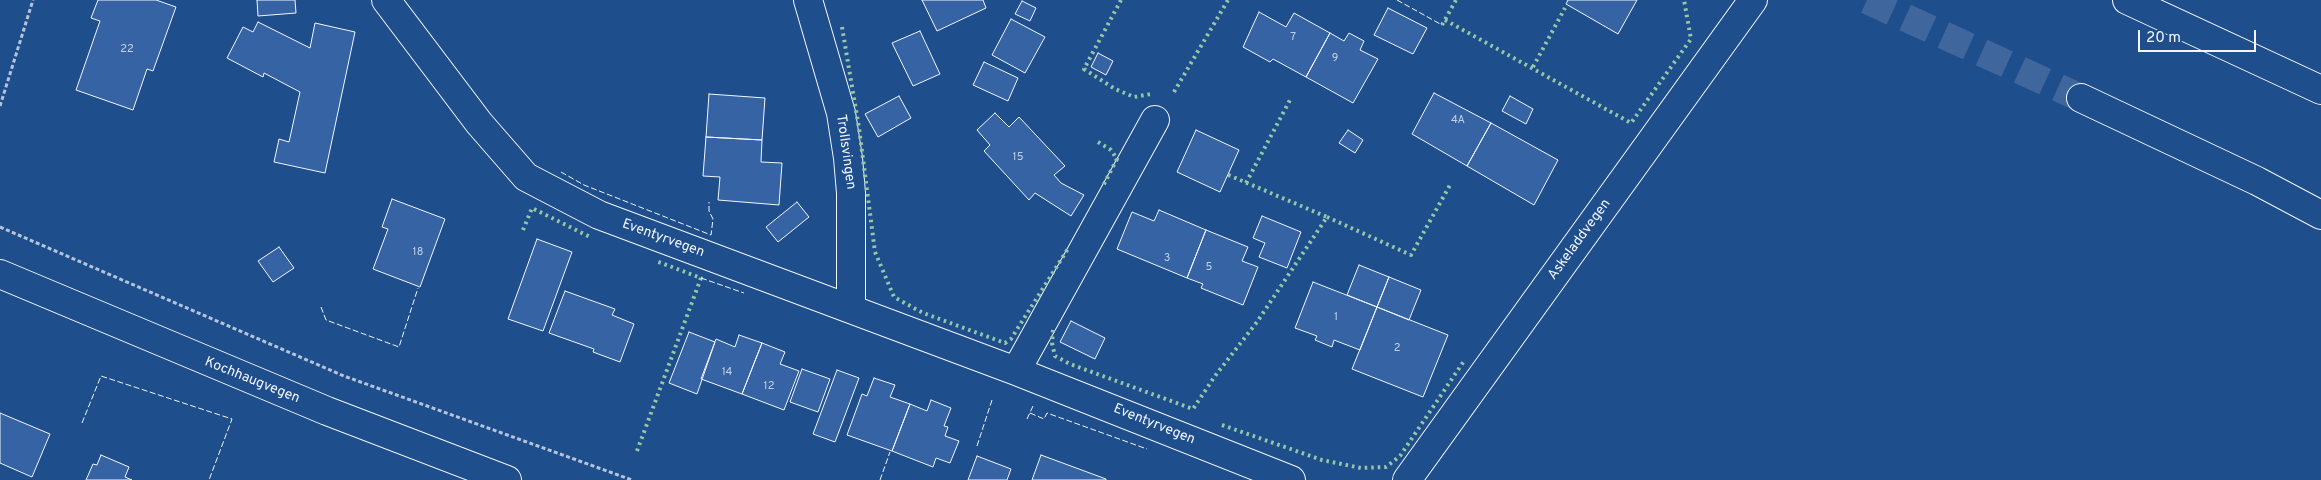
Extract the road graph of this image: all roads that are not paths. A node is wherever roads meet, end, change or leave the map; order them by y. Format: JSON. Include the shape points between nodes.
{"nodes":[{"id":1,"x":386,"y":0,"type":"edge"},
{"id":2,"x":808,"y":0,"type":"edge"},
{"id":3,"x":1754,"y":0,"type":"edge"},
{"id":4,"x":2128,"y":0,"type":"edge"},
{"id":5,"x":2316,"y":93,"type":"edge"},
{"id":6,"x":2081,"y":98,"type":"tunnel mouth"},
{"id":7,"x":1155,"y":120,"type":"dead end"},
{"id":8,"x":2321,"y":215,"type":"edge"},
{"id":9,"x":0,"y":274,"type":"edge"},
{"id":10,"x":851,"y":309,"type":"junction"},
{"id":11,"x":1016,"y":371,"type":"junction"},
{"id":12,"x":507,"y":480,"type":"edge"},
{"id":13,"x":1292,"y":480,"type":"edge"},
{"id":14,"x":1407,"y":480,"type":"edge"}],
"edges":[{"from":1,"to":10,"type":"main road","name":"Eventyrvegen","via":[[479,123],[526,177],[599,216]]},
{"from":2,"to":10,"type":"main road","name":"Trollsvingen","via":[[838,103],[848,158]]},
{"from":3,"to":14,"type":"main road","name":"Askeladdvegen"},
{"from":4,"to":5,"type":"main road"},
{"from":6,"to":8,"type":"main road","via":[[2257,181]]},
{"from":7,"to":11,"type":"main road"},
{"from":9,"to":12,"type":"main road","name":"Kochhaugvegen","via":[[327,412]]},
{"from":10,"to":11,"type":"main road","name":"Eventyrvegen"},
{"from":11,"to":13,"type":"main road","name":"Eventyrvegen"}]}
